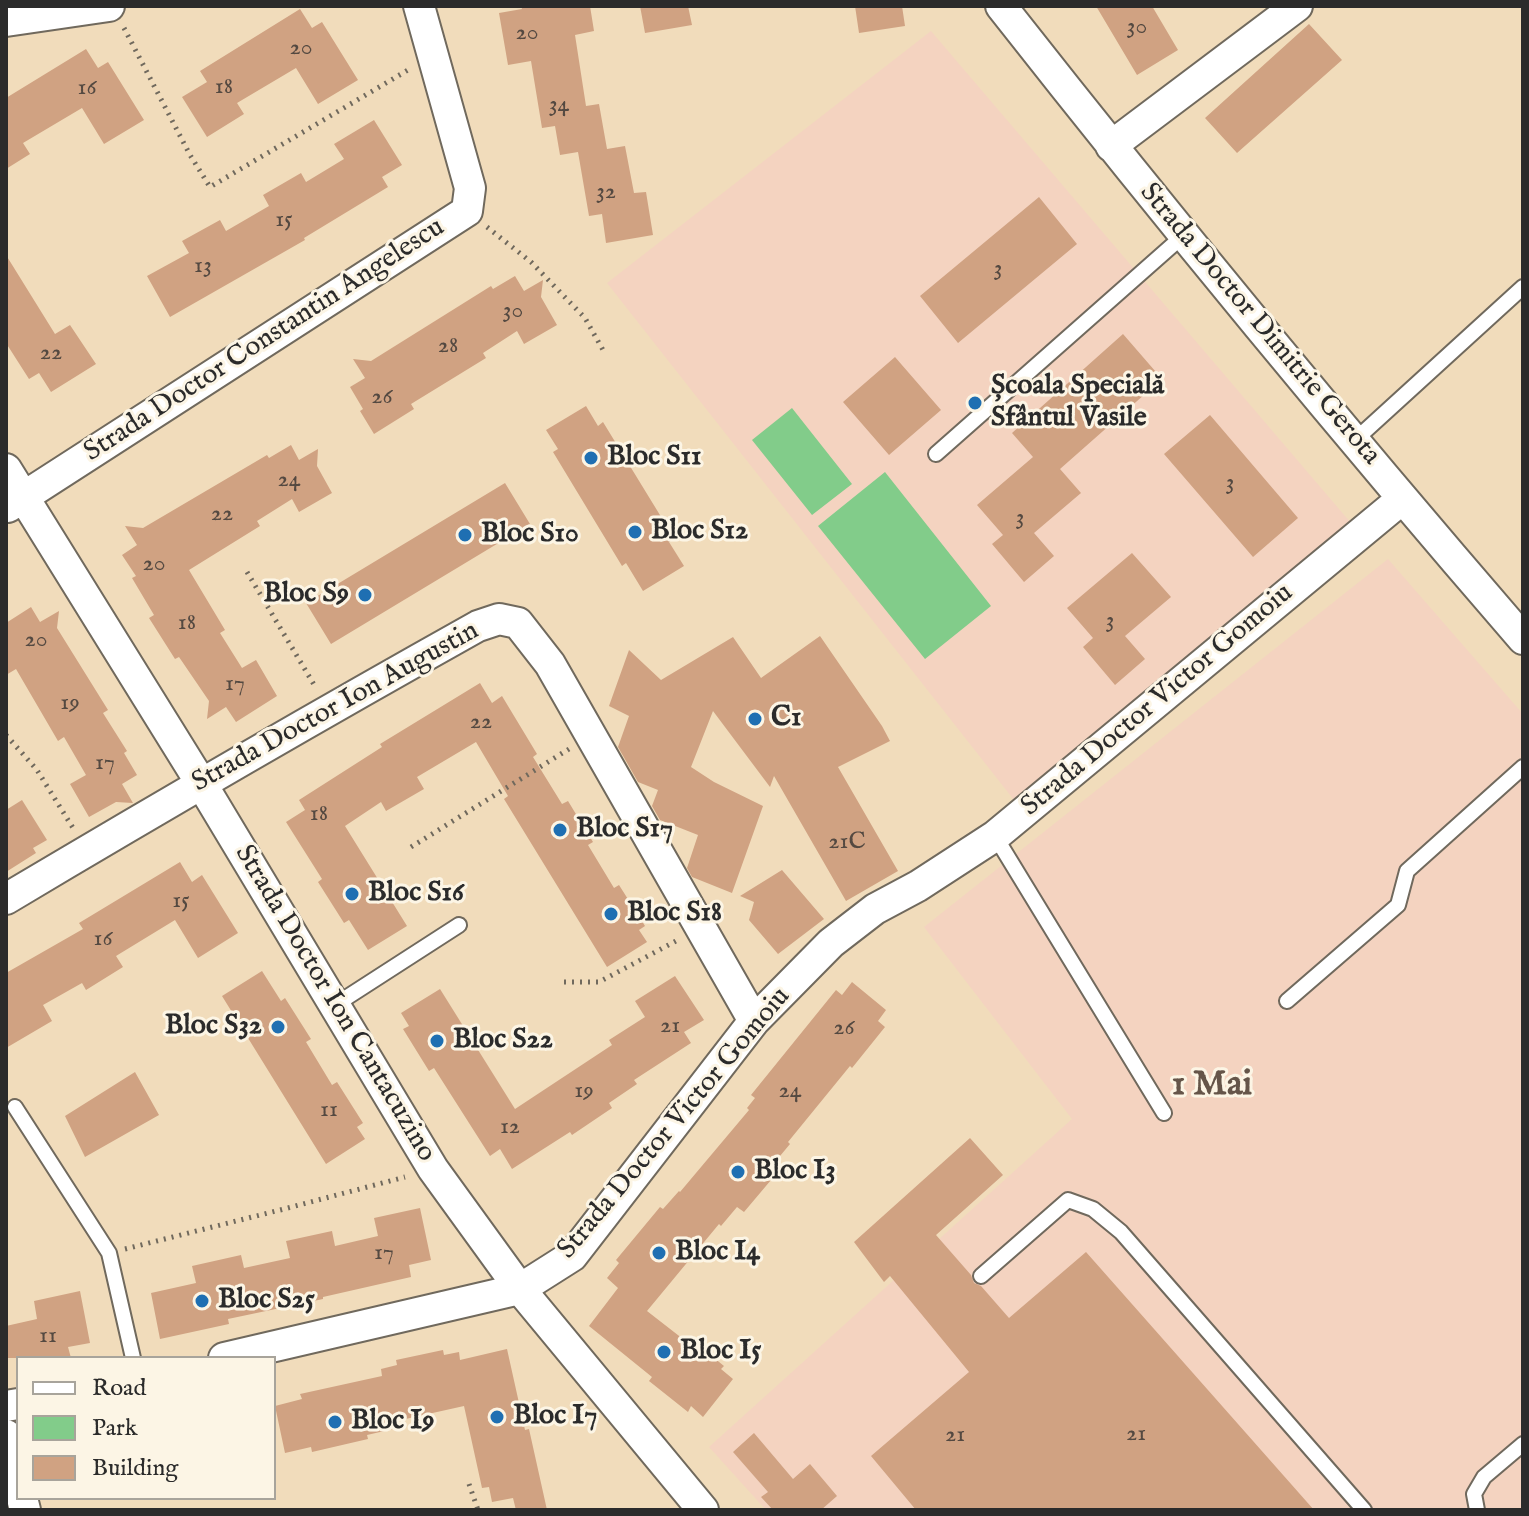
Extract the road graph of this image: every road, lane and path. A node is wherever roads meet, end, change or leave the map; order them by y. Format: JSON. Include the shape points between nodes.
{"nodes":[{"id":1,"x":419,"y":6,"type":"edge"},
{"id":2,"x":1001,"y":6,"type":"edge"},
{"id":3,"x":1297,"y":6,"type":"edge"},
{"id":4,"x":114,"y":13,"type":"edge"},
{"id":5,"x":6,"y":21,"type":"edge"},
{"id":6,"x":433,"y":56,"type":"junction"},
{"id":7,"x":1111,"y":146,"type":"junction"},
{"id":8,"x":467,"y":211,"type":"junction"},
{"id":9,"x":1184,"y":235,"type":"junction"},
{"id":10,"x":1523,"y":287,"type":"edge"},
{"id":11,"x":603,"y":350,"type":"dead end"},
{"id":12,"x":1354,"y":441,"type":"junction"},
{"id":13,"x":936,"y":454,"type":"dead end"},
{"id":14,"x":6,"y":469,"type":"edge"},
{"id":15,"x":1402,"y":499,"type":"junction"},
{"id":16,"x":15,"y":503,"type":"edge"},
{"id":17,"x":247,"y":572,"type":"dead end"},
{"id":18,"x":1514,"y":623,"type":"edge"},
{"id":19,"x":329,"y":710,"type":"junction"},
{"id":20,"x":6,"y":735,"type":"edge"},
{"id":21,"x":591,"y":736,"type":"junction"},
{"id":22,"x":1523,"y":767,"type":"edge"},
{"id":23,"x":201,"y":783,"type":"junction"},
{"id":24,"x":995,"y":836,"type":"junction"},
{"id":25,"x":411,"y":847,"type":"dead end"},
{"id":26,"x":87,"y":851,"type":"junction"},
{"id":27,"x":6,"y":899,"type":"edge"},
{"id":28,"x":459,"y":925,"type":"dead end"},
{"id":29,"x":701,"y":927,"type":"junction"},
{"id":30,"x":564,"y":982,"type":"dead end"},
{"id":31,"x":1287,"y":1001,"type":"dead end"},
{"id":32,"x":335,"y":1005,"type":"junction"},
{"id":33,"x":754,"y":1021,"type":"junction"},
{"id":34,"x":15,"y":1107,"type":"dead end"},
{"id":35,"x":1164,"y":1113,"type":"dead end"},
{"id":36,"x":433,"y":1169,"type":"junction"},
{"id":37,"x":109,"y":1253,"type":"junction"},
{"id":38,"x":981,"y":1276,"type":"dead end"},
{"id":39,"x":520,"y":1289,"type":"junction"},
{"id":40,"x":133,"y":1356,"type":"edge"},
{"id":41,"x":233,"y":1356,"type":"edge"},
{"id":42,"x":6,"y":1435,"type":"edge"},
{"id":43,"x":1523,"y":1444,"type":"edge"},
{"id":44,"x":16,"y":1474,"type":"edge"},
{"id":45,"x":469,"y":1484,"type":"dead end"},
{"id":46,"x":478,"y":1510,"type":"edge"},
{"id":47,"x":703,"y":1510,"type":"edge"},
{"id":48,"x":1364,"y":1510,"type":"edge"},
{"id":49,"x":1477,"y":1510,"type":"edge"}],
"edges":[{"from":1,"to":6,"type":"street","name":"Strada Doctor Constantin Angelescu"},
{"from":2,"to":7,"type":"street","name":"Strada Doctor Dimitrie Gerota"},
{"from":3,"to":7,"type":"street"},
{"from":4,"to":5,"type":"street"},
{"from":4,"to":6,"type":"path","via":[[210,187]]},
{"from":6,"to":8,"type":"street","name":"Strada Doctor Constantin Angelescu","via":[[470,188]]},
{"from":7,"to":9,"type":"street","name":"Strada Doctor Dimitrie Gerota"},
{"from":8,"to":11,"type":"path","via":[[531,262],[585,318]]},
{"from":8,"to":16,"type":"street","name":"Strada Doctor Constantin Angelescu"},
{"from":9,"to":12,"type":"street","name":"Strada Doctor Dimitrie Gerota"},
{"from":9,"to":13,"type":"lane"},
{"from":10,"to":12,"type":"lane"},
{"from":12,"to":15,"type":"street","name":"Strada Doctor Dimitrie Gerota"},
{"from":14,"to":16,"type":"street","name":"Strada Doctor Ion Cantacuzino"},
{"from":15,"to":18,"type":"street","name":"Strada Doctor Dimitrie Gerota"},
{"from":15,"to":24,"type":"street","name":"Strada Doctor Victor Gomoiu"},
{"from":16,"to":23,"type":"street","name":"Strada Doctor Ion Cantacuzino"},
{"from":17,"to":19,"type":"path"},
{"from":19,"to":21,"type":"street","name":"Strada Doctor Ion Augustin","via":[[499,619],[518,623],[550,664]]},
{"from":19,"to":23,"type":"street","name":"Strada Doctor Ion Augustin"},
{"from":20,"to":26,"type":"path","via":[[37,770]]},
{"from":21,"to":25,"type":"path"},
{"from":21,"to":29,"type":"street","name":"Strada Doctor Ion Augustin"},
{"from":22,"to":31,"type":"lane","via":[[1407,871],[1398,905]]},
{"from":23,"to":26,"type":"street","name":"Strada Doctor Ion Augustin"},
{"from":23,"to":32,"type":"street","name":"Strada Doctor Ion Cantacuzino"},
{"from":24,"to":33,"type":"street","name":"Strada Doctor Victor Gomoiu","via":[[875,909],[831,943]]},
{"from":24,"to":35,"type":"lane"},
{"from":26,"to":27,"type":"street","name":"Strada Doctor Ion Augustin"},
{"from":28,"to":32,"type":"lane"},
{"from":29,"to":30,"type":"path","via":[[599,982]]},
{"from":29,"to":33,"type":"street","name":"Strada Doctor Ion Augustin"},
{"from":32,"to":36,"type":"street","name":"Strada Doctor Ion Cantacuzino"},
{"from":33,"to":39,"type":"street","name":"Strada Doctor Victor Gomoiu","via":[[572,1256]]},
{"from":34,"to":37,"type":"lane"},
{"from":36,"to":37,"type":"path"},
{"from":36,"to":39,"type":"street","name":"Strada Doctor Ion Cantacuzino"},
{"from":37,"to":40,"type":"lane"},
{"from":38,"to":48,"type":"lane","via":[[1068,1200],[1093,1209],[1121,1232]]},
{"from":39,"to":41,"type":"street","name":"Strada Doctor Victor Gomoiu"},
{"from":39,"to":47,"type":"street","name":"Strada Doctor Ion Cantacuzino"},
{"from":42,"to":44,"type":"street"},
{"from":43,"to":49,"type":"lane","via":[[1484,1477],[1474,1494]]},
{"from":45,"to":46,"type":"path"}]}
